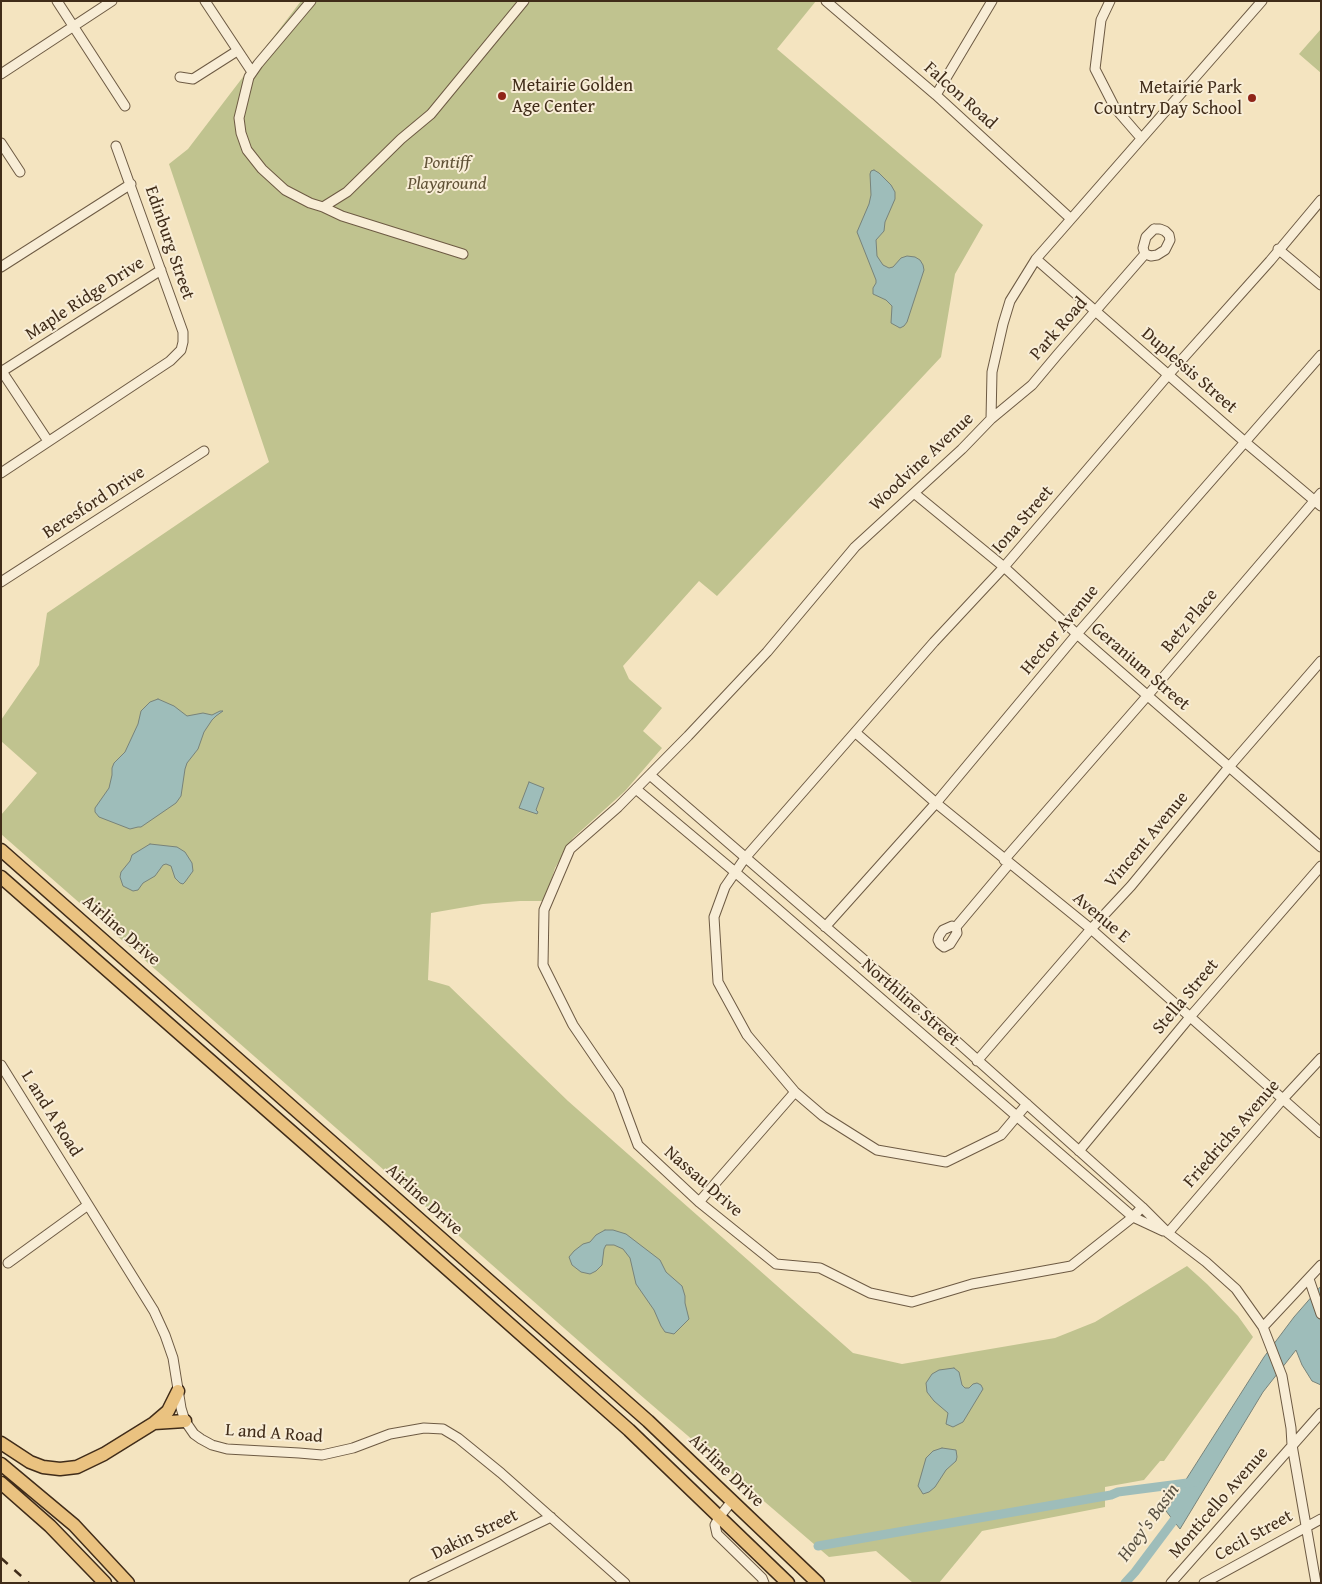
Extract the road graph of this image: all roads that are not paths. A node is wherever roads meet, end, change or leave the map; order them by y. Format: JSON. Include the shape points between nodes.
{"nodes":[{"id":1,"x":57,"y":1,"type":"edge"},
{"id":2,"x":112,"y":1,"type":"edge"},
{"id":3,"x":205,"y":1,"type":"edge"},
{"id":4,"x":311,"y":1,"type":"edge"},
{"id":5,"x":524,"y":1,"type":"edge"},
{"id":6,"x":826,"y":1,"type":"edge"},
{"id":7,"x":992,"y":1,"type":"edge"},
{"id":8,"x":1110,"y":1,"type":"edge"},
{"id":9,"x":1262,"y":1,"type":"edge"},
{"id":10,"x":73,"y":27,"type":"junction"},
{"id":11,"x":237,"y":51,"type":"junction"},
{"id":12,"x":252,"y":72,"type":"junction"},
{"id":13,"x":1,"y":74,"type":"edge"},
{"id":14,"x":180,"y":77,"type":"dead end"},
{"id":15,"x":936,"y":95,"type":"junction"},
{"id":16,"x":125,"y":106,"type":"dead end"},
{"id":17,"x":1141,"y":138,"type":"junction"},
{"id":18,"x":1,"y":143,"type":"edge"},
{"id":19,"x":116,"y":146,"type":"dead end"},
{"id":20,"x":20,"y":172,"type":"dead end"},
{"id":21,"x":131,"y":184,"type":"junction"},
{"id":22,"x":1321,"y":200,"type":"edge"},
{"id":23,"x":322,"y":207,"type":"junction"},
{"id":24,"x":1070,"y":218,"type":"junction"},
{"id":25,"x":1278,"y":249,"type":"junction"},
{"id":26,"x":463,"y":254,"type":"dead end"},
{"id":27,"x":1145,"y":254,"type":"dead end"},
{"id":28,"x":1036,"y":259,"type":"junction"},
{"id":29,"x":1,"y":266,"type":"edge"},
{"id":30,"x":162,"y":270,"type":"junction"},
{"id":31,"x":1321,"y":285,"type":"edge"},
{"id":32,"x":1096,"y":311,"type":"junction"},
{"id":33,"x":1321,"y":355,"type":"edge"},
{"id":34,"x":2,"y":371,"type":"edge"},
{"id":35,"x":1169,"y":374,"type":"junction"},
{"id":36,"x":992,"y":419,"type":"junction"},
{"id":37,"x":48,"y":441,"type":"junction"},
{"id":38,"x":1245,"y":442,"type":"junction"},
{"id":39,"x":204,"y":451,"type":"dead end"},
{"id":40,"x":1,"y":473,"type":"edge"},
{"id":41,"x":914,"y":493,"type":"junction"},
{"id":42,"x":1321,"y":493,"type":"edge"},
{"id":43,"x":1317,"y":503,"type":"edge"},
{"id":44,"x":1004,"y":567,"type":"junction"},
{"id":45,"x":1,"y":582,"type":"edge"},
{"id":46,"x":1077,"y":634,"type":"junction"},
{"id":47,"x":1321,"y":661,"type":"edge"},
{"id":48,"x":1148,"y":695,"type":"junction"},
{"id":49,"x":856,"y":733,"type":"junction"},
{"id":50,"x":1229,"y":767,"type":"junction"},
{"id":51,"x":650,"y":775,"type":"junction"},
{"id":52,"x":636,"y":789,"type":"junction"},
{"id":53,"x":936,"y":803,"type":"junction"},
{"id":54,"x":1321,"y":847,"type":"edge"},
{"id":55,"x":3,"y":855,"type":"edge"},
{"id":56,"x":745,"y":858,"type":"junction"},
{"id":57,"x":1007,"y":862,"type":"junction"},
{"id":58,"x":1321,"y":866,"type":"edge"},
{"id":59,"x":735,"y":872,"type":"junction"},
{"id":60,"x":1,"y":877,"type":"edge"},
{"id":61,"x":825,"y":927,"type":"junction"},
{"id":62,"x":956,"y":927,"type":"dead end"},
{"id":63,"x":1091,"y":929,"type":"junction"},
{"id":64,"x":132,"y":965,"type":"junction"},
{"id":65,"x":120,"y":981,"type":"junction"},
{"id":66,"x":1190,"y":1017,"type":"junction"},
{"id":67,"x":1321,"y":1058,"type":"edge"},
{"id":68,"x":977,"y":1061,"type":"junction"},
{"id":69,"x":1,"y":1065,"type":"edge"},
{"id":70,"x":795,"y":1092,"type":"junction"},
{"id":71,"x":1282,"y":1100,"type":"junction"},
{"id":72,"x":1027,"y":1104,"type":"junction"},
{"id":73,"x":1016,"y":1117,"type":"junction"},
{"id":74,"x":1321,"y":1133,"type":"edge"},
{"id":75,"x":1079,"y":1151,"type":"junction"},
{"id":76,"x":699,"y":1202,"type":"junction"},
{"id":77,"x":88,"y":1205,"type":"junction"},
{"id":78,"x":404,"y":1206,"type":"junction"},
{"id":79,"x":1142,"y":1207,"type":"junction"},
{"id":80,"x":1133,"y":1217,"type":"junction"},
{"id":81,"x":392,"y":1220,"type":"junction"},
{"id":82,"x":1168,"y":1233,"type":"junction"},
{"id":83,"x":8,"y":1263,"type":"dead end"},
{"id":84,"x":1321,"y":1266,"type":"edge"},
{"id":85,"x":1309,"y":1279,"type":"junction"},
{"id":86,"x":1321,"y":1314,"type":"edge"},
{"id":87,"x":1263,"y":1327,"type":"junction"},
{"id":88,"x":178,"y":1391,"type":"junction"},
{"id":89,"x":1321,"y":1413,"type":"edge"},
{"id":90,"x":186,"y":1421,"type":"junction"},
{"id":91,"x":154,"y":1423,"type":"junction"},
{"id":92,"x":1,"y":1443,"type":"edge"},
{"id":93,"x":1292,"y":1445,"type":"junction"},
{"id":94,"x":1,"y":1464,"type":"edge"},
{"id":95,"x":1,"y":1483,"type":"edge"},
{"id":96,"x":732,"y":1501,"type":"junction"},
{"id":97,"x":720,"y":1516,"type":"junction"},
{"id":98,"x":551,"y":1517,"type":"junction"},
{"id":99,"x":1321,"y":1519,"type":"edge"},
{"id":100,"x":1305,"y":1526,"type":"junction"},
{"id":101,"x":105,"y":1583,"type":"edge"},
{"id":102,"x":128,"y":1583,"type":"edge"},
{"id":103,"x":414,"y":1583,"type":"edge"},
{"id":104,"x":625,"y":1583,"type":"edge"},
{"id":105,"x":764,"y":1583,"type":"edge"},
{"id":106,"x":788,"y":1583,"type":"edge"},
{"id":107,"x":818,"y":1583,"type":"edge"},
{"id":108,"x":1171,"y":1583,"type":"edge"},
{"id":109,"x":1204,"y":1583,"type":"edge"},
{"id":110,"x":1316,"y":1583,"type":"edge"}],
"edges":[{"from":1,"to":10,"type":"street"},
{"from":2,"to":10,"type":"street"},
{"from":3,"to":11,"type":"street"},
{"from":4,"to":12,"type":"street"},
{"from":5,"to":23,"type":"street","via":[[431,114],[347,192]]},
{"from":6,"to":15,"type":"street","name":"Falcon Road"},
{"from":7,"to":15,"type":"street"},
{"from":8,"to":17,"type":"street","via":[[1101,20],[1095,69],[1115,108]]},
{"from":9,"to":17,"type":"street","name":"Woodvine Avenue"},
{"from":10,"to":13,"type":"street"},
{"from":10,"to":16,"type":"street"},
{"from":11,"to":12,"type":"street"},
{"from":11,"to":14,"type":"street","via":[[193,80]]},
{"from":12,"to":23,"type":"street","via":[[239,118],[247,150],[285,190]]},
{"from":15,"to":24,"type":"street","name":"Falcon Road"},
{"from":17,"to":24,"type":"street","name":"Woodvine Avenue"},
{"from":18,"to":20,"type":"street"},
{"from":19,"to":21,"type":"street","name":"Edinburg Street"},
{"from":21,"to":29,"type":"street"},
{"from":21,"to":30,"type":"street","name":"Edinburg Street"},
{"from":22,"to":25,"type":"street","name":"Iona Street"},
{"from":23,"to":26,"type":"street"},
{"from":24,"to":28,"type":"street","name":"Woodvine Avenue"},
{"from":25,"to":31,"type":"street"},
{"from":25,"to":35,"type":"street","name":"Iona Street"},
{"from":27,"to":32,"type":"street","name":"Park Road"},
{"from":28,"to":32,"type":"street","name":"Duplessis Street"},
{"from":28,"to":36,"type":"street","name":"Woodvine Avenue","via":[[1010,301],[1003,324],[992,372]]},
{"from":30,"to":34,"type":"street","name":"Maple Ridge Drive"},
{"from":30,"to":37,"type":"street","name":"Edinburg Street","via":[[183,332],[179,351],[170,361]]},
{"from":32,"to":35,"type":"street","name":"Duplessis Street"},
{"from":32,"to":36,"type":"street","name":"Park Road","via":[[1032,386]]},
{"from":33,"to":38,"type":"street","name":"Hector Avenue"},
{"from":34,"to":37,"type":"street"},
{"from":35,"to":38,"type":"street","name":"Duplessis Street"},
{"from":35,"to":44,"type":"street","name":"Iona Street"},
{"from":36,"to":41,"type":"street","name":"Woodvine Avenue"},
{"from":37,"to":40,"type":"street"},
{"from":38,"to":43,"type":"street","name":"Duplessis Street"},
{"from":38,"to":46,"type":"street","name":"Hector Avenue"},
{"from":39,"to":45,"type":"street","name":"Beresford Drive"},
{"from":41,"to":44,"type":"street","name":"Geranium Street"},
{"from":41,"to":51,"type":"street","name":"Woodvine Avenue","via":[[855,548],[767,652]]},
{"from":42,"to":43,"type":"street","name":"Betz Place"},
{"from":43,"to":48,"type":"street","name":"Betz Place"},
{"from":44,"to":46,"type":"street","name":"Geranium Street"},
{"from":44,"to":49,"type":"street","name":"Iona Street"},
{"from":46,"to":48,"type":"street","name":"Geranium Street"},
{"from":46,"to":53,"type":"street","name":"Hector Avenue"},
{"from":47,"to":50,"type":"street","name":"Vincent Avenue"},
{"from":48,"to":50,"type":"street","name":"Geranium Street"},
{"from":48,"to":57,"type":"street","name":"Betz Place"},
{"from":49,"to":53,"type":"street","name":"Avenue E"},
{"from":49,"to":56,"type":"street","name":"Iona Street"},
{"from":50,"to":54,"type":"street","name":"Geranium Street"},
{"from":50,"to":63,"type":"street","name":"Vincent Avenue","via":[[1131,886]]},
{"from":51,"to":52,"type":"street","name":"Nassau Drive"},
{"from":51,"to":56,"type":"street","name":"Northline Street"},
{"from":52,"to":59,"type":"street","name":"Northline Street"},
{"from":52,"to":76,"type":"street","name":"Nassau Drive","via":[[570,849],[544,910],[543,965],[573,1024],[618,1091],[638,1145]]},
{"from":53,"to":57,"type":"street","name":"Avenue E"},
{"from":53,"to":61,"type":"street","name":"Hector Avenue"},
{"from":55,"to":64,"type":"highway","name":"Airline Drive"},
{"from":56,"to":59,"type":"street","name":"Iona Street"},
{"from":56,"to":61,"type":"street","name":"Northline Street"},
{"from":57,"to":62,"type":"street","name":"Betz Place"},
{"from":57,"to":63,"type":"street","name":"Avenue E"},
{"from":58,"to":66,"type":"street","name":"Stella Street"},
{"from":59,"to":70,"type":"street","name":"Iona Street","via":[[725,887],[714,917],[718,982],[748,1035]]},
{"from":59,"to":73,"type":"street","name":"Northline Street"},
{"from":60,"to":65,"type":"highway","name":"Airline Drive"},
{"from":61,"to":68,"type":"street","name":"Northline Street"},
{"from":63,"to":66,"type":"street","name":"Avenue E"},
{"from":63,"to":68,"type":"street","name":"Vincent Avenue"},
{"from":64,"to":65,"type":"highway"},
{"from":64,"to":78,"type":"highway","name":"Airline Drive"},
{"from":65,"to":81,"type":"highway","name":"Airline Drive"},
{"from":66,"to":71,"type":"street","name":"Avenue E"},
{"from":66,"to":75,"type":"street","name":"Stella Street"},
{"from":67,"to":71,"type":"street","name":"Friedrichs Avenue"},
{"from":68,"to":72,"type":"street","name":"Northline Street"},
{"from":69,"to":77,"type":"street","name":"L and A Road"},
{"from":70,"to":73,"type":"street","name":"Iona Street","via":[[823,1116],[877,1150],[946,1162],[1001,1135]]},
{"from":70,"to":76,"type":"street"},
{"from":71,"to":74,"type":"street","name":"Avenue E"},
{"from":71,"to":82,"type":"street","name":"Friedrichs Avenue"},
{"from":72,"to":73,"type":"street","name":"Iona Street"},
{"from":72,"to":75,"type":"street","name":"Northline Street"},
{"from":73,"to":80,"type":"street","name":"Northline Street"},
{"from":75,"to":79,"type":"street","name":"Northline Street"},
{"from":76,"to":80,"type":"street","name":"Nassau Drive","via":[[776,1264],[820,1268],[870,1293],[912,1302],[972,1284],[1071,1266]]},
{"from":77,"to":83,"type":"street"},
{"from":77,"to":88,"type":"street","name":"L and A Road","via":[[154,1312],[173,1358]]},
{"from":78,"to":81,"type":"highway"},
{"from":78,"to":96,"type":"highway","name":"Airline Drive","via":[[648,1421]]},
{"from":79,"to":80,"type":"street","name":"Nassau Drive"},
{"from":79,"to":82,"type":"street","name":"Northline Street"},
{"from":80,"to":82,"type":"street","name":"Northline Street"},
{"from":81,"to":97,"type":"highway","name":"Airline Drive","via":[[630,1430]]},
{"from":82,"to":87,"type":"street","name":"Northline Street","via":[[1236,1289]]},
{"from":84,"to":85,"type":"street"},
{"from":85,"to":86,"type":"street"},
{"from":85,"to":87,"type":"street"},
{"from":87,"to":93,"type":"street","name":"Northline Street","via":[[1282,1376]]},
{"from":88,"to":90,"type":"street","name":"L and A Road"},
{"from":88,"to":91,"type":"highway","via":[[168,1411]]},
{"from":89,"to":93,"type":"street","name":"Monticello Avenue"},
{"from":90,"to":91,"type":"highway"},
{"from":90,"to":98,"type":"street","name":"L and A Road","via":[[194,1434],[212,1445],[227,1449],[322,1456],[390,1434],[424,1428],[443,1429],[501,1473]]},
{"from":91,"to":92,"type":"highway","via":[[92,1460],[60,1469],[30,1462]]},
{"from":93,"to":100,"type":"street","name":"Northline Street"},
{"from":93,"to":108,"type":"street","name":"Monticello Avenue"},
{"from":94,"to":102,"type":"highway","via":[[74,1525]]},
{"from":95,"to":101,"type":"highway","via":[[50,1526]]},
{"from":96,"to":97,"type":"street"},
{"from":96,"to":107,"type":"highway","name":"Airline Drive"},
{"from":97,"to":105,"type":"street","via":[[715,1525],[717,1534]]},
{"from":97,"to":106,"type":"highway","name":"Airline Drive"},
{"from":98,"to":103,"type":"street","name":"Dakin Street"},
{"from":98,"to":104,"type":"street","name":"L and A Road"},
{"from":99,"to":100,"type":"street","name":"Cecil Street"},
{"from":100,"to":109,"type":"street","name":"Cecil Street"},
{"from":100,"to":110,"type":"street","name":"Northline Street"}]}
